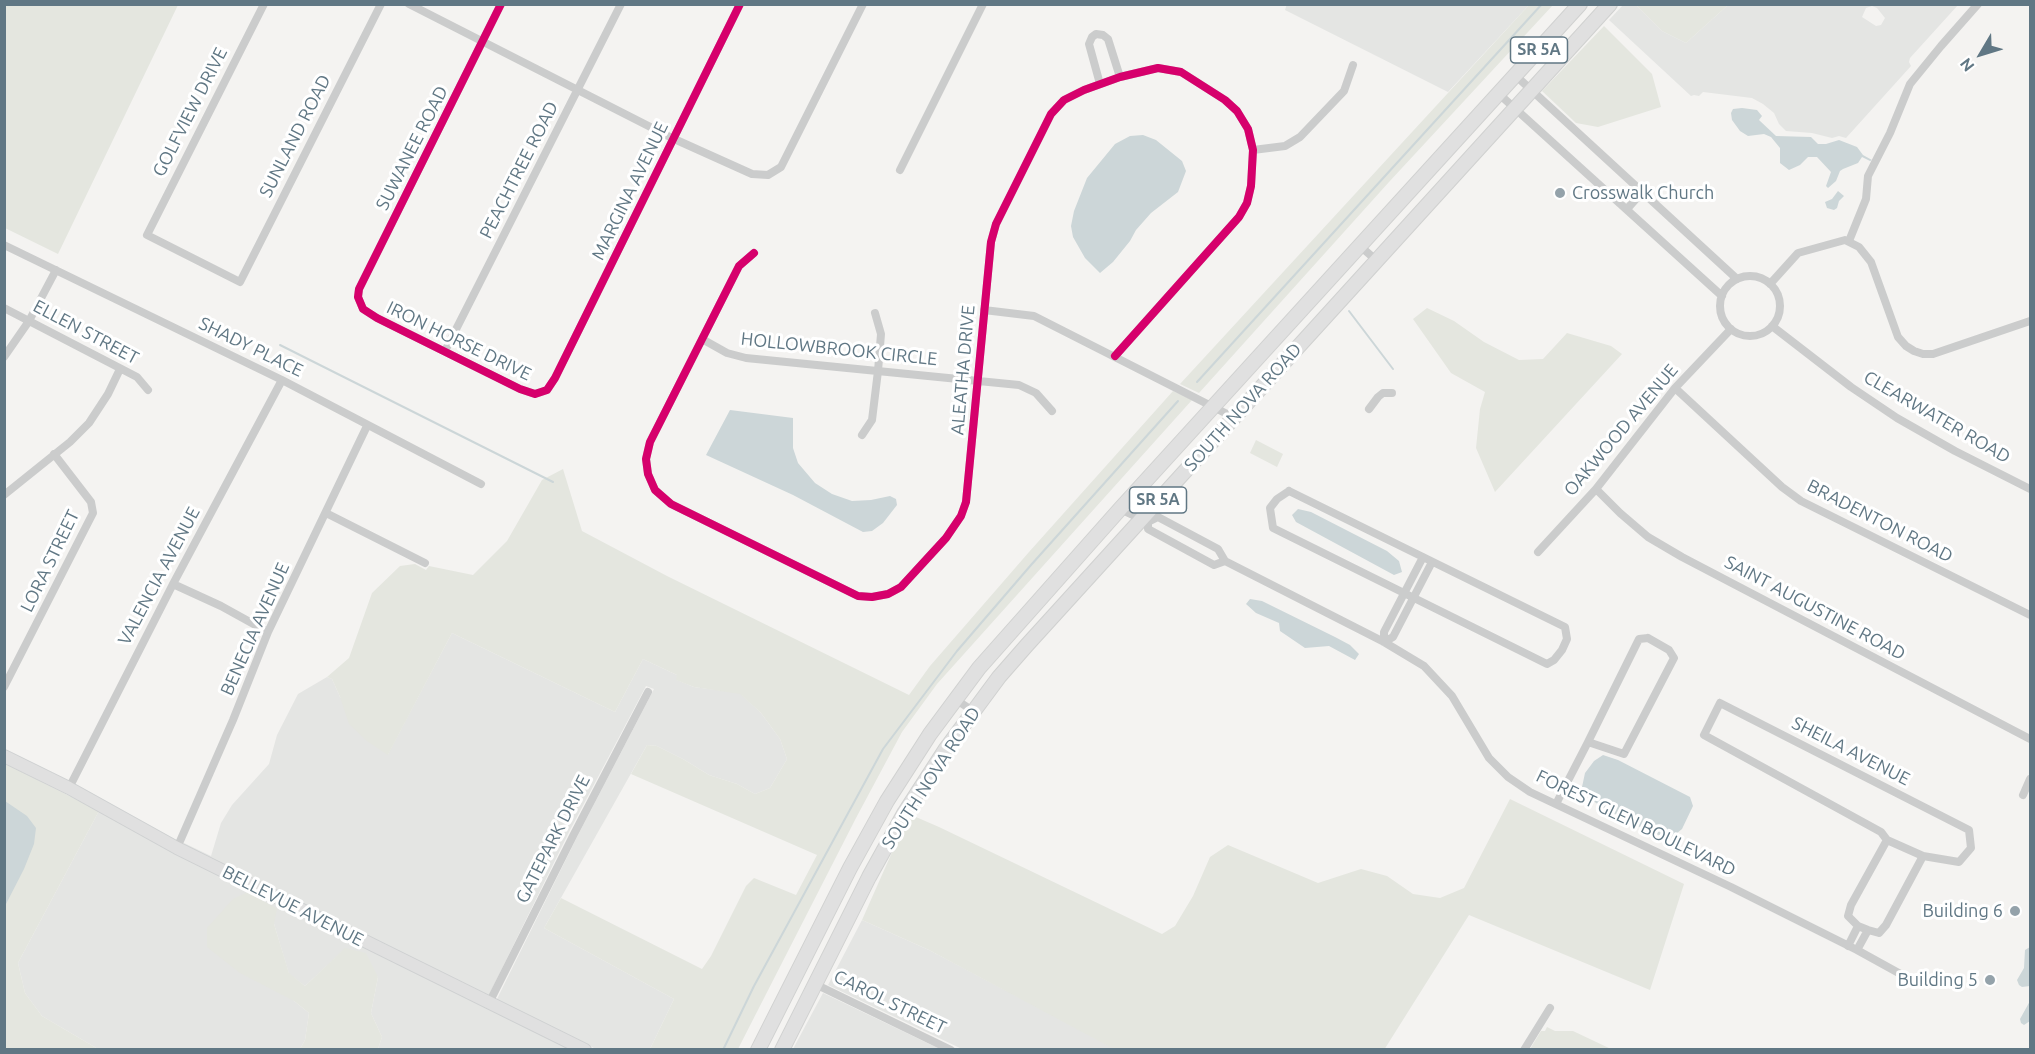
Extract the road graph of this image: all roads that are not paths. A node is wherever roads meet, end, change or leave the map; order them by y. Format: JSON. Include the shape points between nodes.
{"nodes":[{"id":1,"x":264,"y":4,"type":"edge"},
{"id":2,"x":381,"y":4,"type":"edge"},
{"id":3,"x":409,"y":4,"type":"edge"},
{"id":4,"x":501,"y":4,"type":"edge"},
{"id":5,"x":621,"y":4,"type":"edge"},
{"id":6,"x":740,"y":4,"type":"edge"},
{"id":7,"x":862,"y":4,"type":"edge"},
{"id":8,"x":983,"y":4,"type":"edge"},
{"id":9,"x":1580,"y":4,"type":"edge"},
{"id":10,"x":1610,"y":4,"type":"edge"},
{"id":11,"x":1978,"y":4,"type":"edge"},
{"id":12,"x":482,"y":42,"type":"junction"},
{"id":13,"x":1353,"y":65,"type":"dead end"},
{"id":14,"x":1515,"y":75,"type":"junction"},
{"id":15,"x":1120,"y":77,"type":"junction"},
{"id":16,"x":1100,"y":84,"type":"junction"},
{"id":17,"x":578,"y":90,"type":"junction"},
{"id":18,"x":1532,"y":90,"type":"junction"},
{"id":19,"x":1499,"y":94,"type":"junction"},
{"id":20,"x":1515,"y":109,"type":"junction"},
{"id":21,"x":672,"y":138,"type":"junction"},
{"id":22,"x":1253,"y":150,"type":"junction"},
{"id":23,"x":900,"y":170,"type":"dead end"},
{"id":24,"x":1643,"y":191,"type":"junction"},
{"id":25,"x":1627,"y":209,"type":"junction"},
{"id":26,"x":1849,"y":241,"type":"junction"},
{"id":27,"x":4,"y":245,"type":"edge"},
{"id":28,"x":1360,"y":246,"type":"junction"},
{"id":29,"x":754,"y":253,"type":"dead end"},
{"id":30,"x":1376,"y":260,"type":"junction"},
{"id":31,"x":56,"y":270,"type":"junction"},
{"id":32,"x":1737,"y":279,"type":"junction"},
{"id":33,"x":240,"y":282,"type":"joint"},
{"id":34,"x":1770,"y":284,"type":"junction"},
{"id":35,"x":1722,"y":296,"type":"junction"},
{"id":36,"x":360,"y":305,"type":"joint"},
{"id":37,"x":4,"y":308,"type":"edge"},
{"id":38,"x":984,"y":310,"type":"junction"},
{"id":39,"x":875,"y":313,"type":"dead end"},
{"id":40,"x":29,"y":321,"type":"junction"},
{"id":41,"x":2031,"y":321,"type":"edge"},
{"id":42,"x":1772,"y":326,"type":"junction"},
{"id":43,"x":1731,"y":329,"type":"junction"},
{"id":44,"x":702,"y":339,"type":"junction"},
{"id":45,"x":445,"y":351,"type":"junction"},
{"id":46,"x":1115,"y":356,"type":"junction"},
{"id":47,"x":4,"y":357,"type":"edge"},
{"id":48,"x":120,"y":369,"type":"junction"},
{"id":49,"x":878,"y":371,"type":"junction"},
{"id":50,"x":977,"y":379,"type":"junction"},
{"id":51,"x":282,"y":380,"type":"junction"},
{"id":52,"x":1675,"y":388,"type":"junction"},
{"id":53,"x":148,"y":390,"type":"dead end"},
{"id":54,"x":547,"y":390,"type":"joint"},
{"id":55,"x":1392,"y":393,"type":"dead end"},
{"id":56,"x":1214,"y":406,"type":"junction"},
{"id":57,"x":1369,"y":409,"type":"dead end"},
{"id":58,"x":1052,"y":411,"type":"dead end"},
{"id":59,"x":1233,"y":417,"type":"junction"},
{"id":60,"x":367,"y":426,"type":"junction"},
{"id":61,"x":862,"y":435,"type":"dead end"},
{"id":62,"x":54,"y":454,"type":"junction"},
{"id":63,"x":481,"y":484,"type":"dead end"},
{"id":64,"x":1596,"y":489,"type":"junction"},
{"id":65,"x":2031,"y":489,"type":"edge"},
{"id":66,"x":4,"y":495,"type":"edge"},
{"id":67,"x":1120,"y":509,"type":"junction"},
{"id":68,"x":327,"y":513,"type":"junction"},
{"id":69,"x":1145,"y":520,"type":"junction"},
{"id":70,"x":1538,"y":552,"type":"dead end"},
{"id":71,"x":1423,"y":557,"type":"junction"},
{"id":72,"x":1225,"y":561,"type":"junction"},
{"id":73,"x":1432,"y":562,"type":"junction"},
{"id":74,"x":425,"y":563,"type":"dead end"},
{"id":75,"x":173,"y":584,"type":"junction"},
{"id":76,"x":1404,"y":595,"type":"junction"},
{"id":77,"x":1413,"y":599,"type":"junction"},
{"id":78,"x":2031,"y":615,"type":"edge"},
{"id":79,"x":268,"y":632,"type":"junction"},
{"id":80,"x":1384,"y":642,"type":"junction"},
{"id":81,"x":4,"y":687,"type":"edge"},
{"id":82,"x":648,"y":692,"type":"dead end"},
{"id":83,"x":955,"y":699,"type":"junction"},
{"id":84,"x":972,"y":711,"type":"junction"},
{"id":85,"x":2031,"y":739,"type":"edge"},
{"id":86,"x":1588,"y":742,"type":"junction"},
{"id":87,"x":4,"y":756,"type":"edge"},
{"id":88,"x":2031,"y":779,"type":"edge"},
{"id":89,"x":69,"y":788,"type":"junction"},
{"id":90,"x":2023,"y":795,"type":"dead end"},
{"id":91,"x":1556,"y":804,"type":"junction"},
{"id":92,"x":1887,"y":840,"type":"junction"},
{"id":93,"x":177,"y":848,"type":"junction"},
{"id":94,"x":1923,"y":856,"type":"junction"},
{"id":95,"x":1858,"y":926,"type":"junction"},
{"id":96,"x":1868,"y":930,"type":"junction"},
{"id":97,"x":1848,"y":946,"type":"junction"},
{"id":98,"x":1857,"y":950,"type":"junction"},
{"id":99,"x":1915,"y":982,"type":"dead end"},
{"id":100,"x":815,"y":984,"type":"junction"},
{"id":101,"x":489,"y":1003,"type":"junction"},
{"id":102,"x":1550,"y":1008,"type":"dead end"},
{"id":103,"x":571,"y":1046,"type":"edge"},
{"id":104,"x":585,"y":1050,"type":"edge"},
{"id":105,"x":758,"y":1050,"type":"edge"},
{"id":106,"x":782,"y":1050,"type":"edge"},
{"id":107,"x":951,"y":1050,"type":"edge"},
{"id":108,"x":1524,"y":1050,"type":"edge"}],
"edges":[{"from":1,"to":33,"type":"street","name":"GOLFVIEW DRIVE","via":[[147,235]]},
{"from":2,"to":33,"type":"street","name":"SUNLAND ROAD"},
{"from":3,"to":12,"type":"street"},
{"from":4,"to":12,"type":"street","name":"SUWANEE ROAD"},
{"from":5,"to":17,"type":"street","name":"PEACHTREE ROAD"},
{"from":6,"to":21,"type":"street","name":"MARGINA AVENUE"},
{"from":7,"to":21,"type":"street","via":[[782,167],[768,175],[752,174]]},
{"from":8,"to":23,"type":"street"},
{"from":9,"to":14,"type":"main road","name":"SOUTH NOVA ROAD","number":"SR 5A"},
{"from":10,"to":18,"type":"main road","name":"SOUTH NOVA ROAD","number":"SR 5A"},
{"from":11,"to":26,"type":"street","via":[[1910,84],[1868,176],[1866,199]]},
{"from":12,"to":17,"type":"street"},
{"from":12,"to":36,"type":"street","name":"SUWANEE ROAD","via":[[359,288]]},
{"from":13,"to":22,"type":"street","via":[[1344,91],[1300,137],[1285,146]]},
{"from":14,"to":18,"type":"street"},
{"from":14,"to":19,"type":"main road","name":"SOUTH NOVA ROAD","number":"SR 5A"},
{"from":15,"to":16,"type":"street","name":"ALEATHA DRIVE"},
{"from":15,"to":16,"type":"street","via":[[1110,43],[1106,36],[1096,34],[1089,44]]},
{"from":15,"to":22,"type":"street","name":"ALEATHA DRIVE","via":[[1158,68],[1181,72],[1237,111],[1248,129]]},
{"from":16,"to":38,"type":"street","name":"ALEATHA DRIVE","via":[[1074,94],[1058,106],[1025,164],[996,224]]},
{"from":17,"to":21,"type":"street"},
{"from":17,"to":45,"type":"street","name":"PEACHTREE ROAD"},
{"from":18,"to":20,"type":"main road","name":"SOUTH NOVA ROAD","number":"SR 5A"},
{"from":18,"to":24,"type":"street"},
{"from":19,"to":20,"type":"street"},
{"from":19,"to":28,"type":"main road","name":"SOUTH NOVA ROAD","number":"SR 5A"},
{"from":20,"to":25,"type":"street"},
{"from":20,"to":30,"type":"main road","name":"SOUTH NOVA ROAD","number":"SR 5A"},
{"from":21,"to":54,"type":"street","name":"MARGINA AVENUE"},
{"from":22,"to":46,"type":"street","name":"ALEATHA DRIVE","via":[[1251,186],[1244,210]]},
{"from":24,"to":25,"type":"street"},
{"from":24,"to":32,"type":"street"},
{"from":25,"to":35,"type":"street"},
{"from":26,"to":34,"type":"street","via":[[1838,240],[1798,253]]},
{"from":26,"to":41,"type":"street","via":[[1871,262],[1898,337],[1914,351],[1933,354]]},
{"from":27,"to":31,"type":"street","name":"SHADY PLACE"},
{"from":28,"to":30,"type":"street"},
{"from":28,"to":56,"type":"main road","name":"SOUTH NOVA ROAD","number":"SR 5A"},
{"from":29,"to":44,"type":"street","name":"ALEATHA DRIVE","via":[[739,266]]},
{"from":30,"to":59,"type":"main road","name":"SOUTH NOVA ROAD","number":"SR 5A"},
{"from":31,"to":40,"type":"street"},
{"from":31,"to":51,"type":"street","name":"SHADY PLACE"},
{"from":32,"to":34,"type":"street","via":[[1752,276]]},
{"from":32,"to":35,"type":"street"},
{"from":34,"to":42,"type":"street","via":[[1779,302]]},
{"from":35,"to":43,"type":"street","via":[[1721,314]]},
{"from":36,"to":45,"type":"street","name":"IRON HORSE DRIVE","via":[[377,318]]},
{"from":37,"to":40,"type":"street","name":"ELLEN STREET"},
{"from":38,"to":46,"type":"street","via":[[1034,316]]},
{"from":38,"to":50,"type":"street","name":"ALEATHA DRIVE"},
{"from":39,"to":49,"type":"street","via":[[881,334]]},
{"from":40,"to":47,"type":"street"},
{"from":40,"to":48,"type":"street","name":"ELLEN STREET"},
{"from":42,"to":43,"type":"street","via":[[1754,335]]},
{"from":42,"to":65,"type":"street","name":"CLEARWATER ROAD","via":[[1897,418]]},
{"from":43,"to":52,"type":"street","name":"OAKWOOD AVENUE"},
{"from":44,"to":49,"type":"street","name":"HOLLOWBROOK CIRCLE","via":[[735,356]]},
{"from":44,"to":50,"type":"street","name":"ALEATHA DRIVE","via":[[647,451],[647,466],[655,490],[671,504],[850,594],[865,597],[888,594],[901,587],[961,516],[966,502]]},
{"from":45,"to":54,"type":"street","name":"IRON HORSE DRIVE","via":[[530,393]]},
{"from":46,"to":56,"type":"street"},
{"from":48,"to":53,"type":"street","name":"ELLEN STREET"},
{"from":48,"to":62,"type":"street","via":[[88,423]]},
{"from":49,"to":50,"type":"street","name":"HOLLOWBROOK CIRCLE"},
{"from":49,"to":61,"type":"street","via":[[872,420]]},
{"from":50,"to":58,"type":"street","name":"HOLLOWBROOK CIRCLE","via":[[1029,388]]},
{"from":51,"to":60,"type":"street","name":"SHADY PLACE"},
{"from":51,"to":75,"type":"street","name":"VALENCIA AVENUE"},
{"from":52,"to":64,"type":"street","name":"OAKWOOD AVENUE"},
{"from":52,"to":78,"type":"street","name":"BRADENTON ROAD","via":[[1801,501]]},
{"from":55,"to":57,"type":"street","via":[[1383,393]]},
{"from":56,"to":59,"type":"street"},
{"from":56,"to":67,"type":"main road","name":"SOUTH NOVA ROAD","number":"SR 5A"},
{"from":59,"to":69,"type":"main road","name":"SOUTH NOVA ROAD","number":"SR 5A"},
{"from":60,"to":63,"type":"street","name":"SHADY PLACE"},
{"from":60,"to":68,"type":"street","name":"BENECIA AVENUE"},
{"from":62,"to":66,"type":"street"},
{"from":62,"to":81,"type":"street","name":"LORA STREET","via":[[91,502],[93,513]]},
{"from":64,"to":70,"type":"street","name":"OAKWOOD AVENUE"},
{"from":64,"to":85,"type":"street","name":"SAINT AUGUSTINE ROAD","via":[[1648,537],[1682,557]]},
{"from":67,"to":69,"type":"street"},
{"from":67,"to":83,"type":"main road","name":"SOUTH NOVA ROAD","number":"SR 5A","via":[[1003,639]]},
{"from":68,"to":74,"type":"street"},
{"from":68,"to":79,"type":"street","name":"BENECIA AVENUE"},
{"from":69,"to":72,"type":"street","name":"FOREST GLEN BOULEVARD","via":[[1158,517],[1218,549]]},
{"from":69,"to":72,"type":"street","name":"FOREST GLEN BOULEVARD","via":[[1148,528],[1214,565]]},
{"from":69,"to":84,"type":"main road","name":"SOUTH NOVA ROAD","number":"SR 5A","via":[[1027,645]]},
{"from":71,"to":73,"type":"street"},
{"from":71,"to":76,"type":"street"},
{"from":71,"to":76,"type":"street","via":[[1289,492],[1270,508],[1273,528]]},
{"from":72,"to":80,"type":"street","name":"FOREST GLEN BOULEVARD"},
{"from":73,"to":77,"type":"street"},
{"from":73,"to":77,"type":"street","via":[[1565,627],[1567,639],[1562,650],[1547,664]]},
{"from":75,"to":79,"type":"street"},
{"from":75,"to":89,"type":"street","name":"VALENCIA AVENUE"},
{"from":76,"to":77,"type":"street"},
{"from":76,"to":80,"type":"street","via":[[1384,632]]},
{"from":77,"to":80,"type":"street","via":[[1393,638]]},
{"from":79,"to":93,"type":"street","name":"BENECIA AVENUE"},
{"from":80,"to":91,"type":"street","name":"FOREST GLEN BOULEVARD","via":[[1431,673],[1452,696],[1489,758],[1509,777]]},
{"from":82,"to":101,"type":"street","name":"GATEPARK DRIVE"},
{"from":83,"to":84,"type":"street"},
{"from":83,"to":105,"type":"main road","name":"SOUTH NOVA ROAD","number":"SR 5A","via":[[873,826]]},
{"from":84,"to":100,"type":"main road","name":"SOUTH NOVA ROAD","number":"SR 5A","via":[[900,820]]},
{"from":86,"to":86,"type":"street","via":[[1639,639],[1648,638],[1670,650],[1674,658],[1624,754]]},
{"from":86,"to":91,"type":"street"},
{"from":87,"to":89,"type":"street","name":"BELLEVUE AVENUE"},
{"from":88,"to":90,"type":"street"},
{"from":89,"to":93,"type":"street","name":"BELLEVUE AVENUE"},
{"from":91,"to":97,"type":"street","name":"FOREST GLEN BOULEVARD"},
{"from":92,"to":94,"type":"street","name":"SHEILA AVENUE"},
{"from":92,"to":94,"type":"street","name":"SHEILA AVENUE","via":[[1881,832],[1704,735],[1720,703],[1969,830],[1971,848],[1959,862]]},
{"from":92,"to":95,"type":"street","via":[[1851,904],[1848,916]]},
{"from":93,"to":101,"type":"street","name":"BELLEVUE AVENUE"},
{"from":94,"to":96,"type":"street","via":[[1886,926],[1879,933]]},
{"from":95,"to":96,"type":"street"},
{"from":95,"to":97,"type":"street"},
{"from":96,"to":98,"type":"street"},
{"from":97,"to":98,"type":"street","name":"FOREST GLEN BOULEVARD"},
{"from":98,"to":99,"type":"street","name":"FOREST GLEN BOULEVARD"},
{"from":100,"to":106,"type":"main road","name":"SOUTH NOVA ROAD","number":"SR 5A"},
{"from":100,"to":107,"type":"street","name":"CAROL STREET"},
{"from":101,"to":103,"type":"street","name":"BELLEVUE AVENUE"},
{"from":102,"to":108,"type":"street"},
{"from":103,"to":104,"type":"street","name":"BELLEVUE AVENUE"}]}
